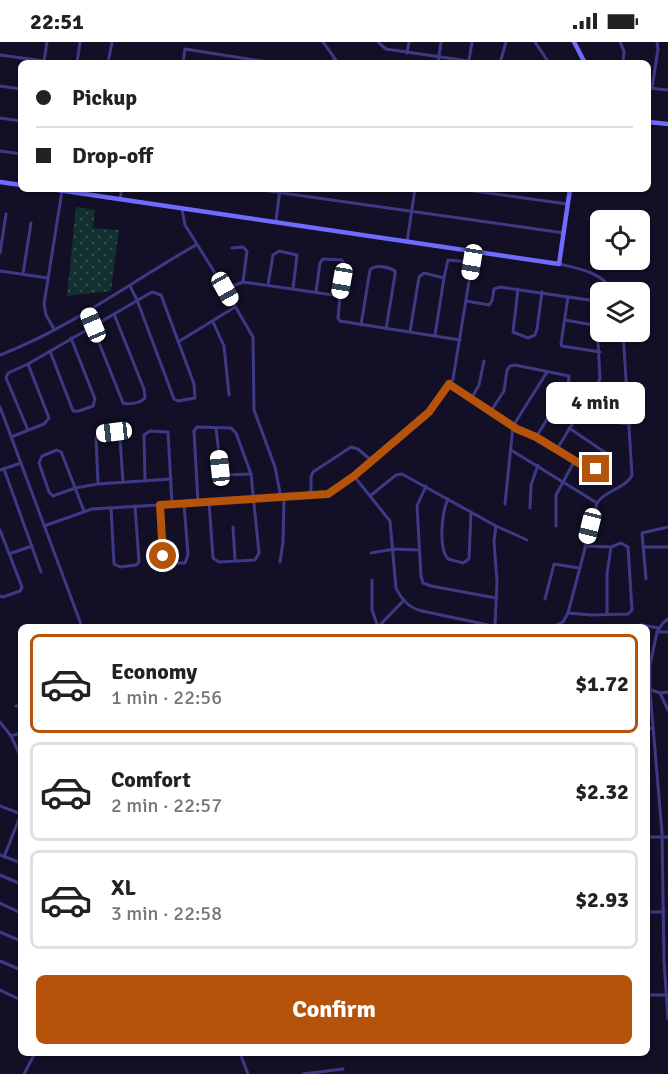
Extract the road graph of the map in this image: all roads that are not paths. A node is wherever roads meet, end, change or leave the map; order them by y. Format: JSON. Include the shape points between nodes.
{"nodes":[{"id":1,"x":47,"y":42,"type":"edge"},
{"id":2,"x":80,"y":42,"type":"edge"},
{"id":3,"x":112,"y":42,"type":"edge"},
{"id":4,"x":182,"y":42,"type":"edge"},
{"id":5,"x":323,"y":42,"type":"edge"},
{"id":6,"x":378,"y":42,"type":"edge"},
{"id":7,"x":409,"y":42,"type":"edge"},
{"id":8,"x":441,"y":42,"type":"edge"},
{"id":9,"x":472,"y":42,"type":"edge"},
{"id":10,"x":506,"y":42,"type":"edge"},
{"id":11,"x":535,"y":42,"type":"edge"},
{"id":12,"x":574,"y":42,"type":"edge"},
{"id":13,"x":620,"y":42,"type":"edge"},
{"id":14,"x":657,"y":42,"type":"edge"},
{"id":15,"x":185,"y":49,"type":"junction"},
{"id":16,"x":407,"y":53,"type":"junction"},
{"id":17,"x":0,"y":55,"type":"edge"},
{"id":18,"x":439,"y":57,"type":"junction"},
{"id":19,"x":335,"y":59,"type":"edge"},
{"id":20,"x":31,"y":60,"type":"edge"},
{"id":21,"x":44,"y":60,"type":"edge"},
{"id":22,"x":77,"y":60,"type":"edge"},
{"id":23,"x":109,"y":60,"type":"edge"},
{"id":24,"x":183,"y":60,"type":"edge"},
{"id":25,"x":255,"y":60,"type":"edge"},
{"id":26,"x":438,"y":60,"type":"edge"},
{"id":27,"x":469,"y":60,"type":"joint"},
{"id":28,"x":501,"y":60,"type":"edge"},
{"id":29,"x":547,"y":60,"type":"edge"},
{"id":30,"x":583,"y":60,"type":"edge"},
{"id":31,"x":623,"y":60,"type":"edge"},
{"id":32,"x":651,"y":83,"type":"edge"},
{"id":33,"x":0,"y":86,"type":"edge"},
{"id":34,"x":651,"y":88,"type":"edge"},
{"id":35,"x":18,"y":89,"type":"edge"},
{"id":36,"x":668,"y":90,"type":"edge"},
{"id":37,"x":0,"y":118,"type":"edge"},
{"id":38,"x":18,"y":121,"type":"edge"},
{"id":39,"x":651,"y":122,"type":"edge"},
{"id":40,"x":668,"y":124,"type":"edge"},
{"id":41,"x":0,"y":151,"type":"edge"},
{"id":42,"x":18,"y":154,"type":"edge"},
{"id":43,"x":0,"y":182,"type":"edge"},
{"id":44,"x":18,"y":185,"type":"edge"},
{"id":45,"x":59,"y":192,"type":"edge"},
{"id":46,"x":89,"y":192,"type":"edge"},
{"id":47,"x":121,"y":192,"type":"edge"},
{"id":48,"x":280,"y":192,"type":"edge"},
{"id":49,"x":286,"y":192,"type":"edge"},
{"id":50,"x":415,"y":192,"type":"edge"},
{"id":51,"x":481,"y":192,"type":"edge"},
{"id":52,"x":569,"y":192,"type":"edge"},
{"id":53,"x":120,"y":199,"type":"junction"},
{"id":54,"x":567,"y":204,"type":"junction"},
{"id":55,"x":182,"y":207,"type":"junction"},
{"id":56,"x":412,"y":212,"type":"junction"},
{"id":57,"x":6,"y":214,"type":"dead end"},
{"id":58,"x":276,"y":221,"type":"junction"},
{"id":59,"x":31,"y":223,"type":"dead end"},
{"id":60,"x":564,"y":233,"type":"junction"},
{"id":61,"x":408,"y":242,"type":"junction"},
{"id":62,"x":196,"y":245,"type":"junction"},
{"id":63,"x":232,"y":248,"type":"dead end"},
{"id":64,"x":474,"y":252,"type":"junction"},
{"id":65,"x":0,"y":253,"type":"edge"},
{"id":66,"x":472,"y":262,"type":"junction"},
{"id":67,"x":560,"y":264,"type":"junction"},
{"id":68,"x":0,"y":271,"type":"edge"},
{"id":69,"x":23,"y":274,"type":"junction"},
{"id":70,"x":48,"y":278,"type":"junction"},
{"id":71,"x":444,"y":278,"type":"junction"},
{"id":72,"x":243,"y":282,"type":"junction"},
{"id":73,"x":605,"y":282,"type":"edge"},
{"id":74,"x":268,"y":285,"type":"junction"},
{"id":75,"x":130,"y":286,"type":"junction"},
{"id":76,"x":225,"y":289,"type":"junction"},
{"id":77,"x":293,"y":289,"type":"junction"},
{"id":78,"x":518,"y":289,"type":"junction"},
{"id":79,"x":316,"y":292,"type":"junction"},
{"id":80,"x":542,"y":292,"type":"junction"},
{"id":81,"x":340,"y":296,"type":"junction"},
{"id":82,"x":568,"y":297,"type":"junction"},
{"id":83,"x":137,"y":300,"type":"junction"},
{"id":84,"x":590,"y":301,"type":"edge"},
{"id":85,"x":466,"y":302,"type":"junction"},
{"id":86,"x":236,"y":307,"type":"junction"},
{"id":87,"x":86,"y":310,"type":"junction"},
{"id":88,"x":114,"y":314,"type":"junction"},
{"id":89,"x":564,"y":320,"type":"junction"},
{"id":90,"x":213,"y":322,"type":"junction"},
{"id":91,"x":93,"y":325,"type":"junction"},
{"id":92,"x":361,"y":325,"type":"junction"},
{"id":93,"x":590,"y":325,"type":"edge"},
{"id":94,"x":54,"y":329,"type":"junction"},
{"id":95,"x":386,"y":329,"type":"junction"},
{"id":96,"x":410,"y":332,"type":"junction"},
{"id":97,"x":435,"y":335,"type":"junction"},
{"id":98,"x":71,"y":338,"type":"junction"},
{"id":99,"x":460,"y":340,"type":"junction"},
{"id":100,"x":178,"y":342,"type":"junction"},
{"id":101,"x":599,"y":342,"type":"edge"},
{"id":102,"x":624,"y":342,"type":"edge"},
{"id":103,"x":50,"y":351,"type":"junction"},
{"id":104,"x":600,"y":352,"type":"junction"},
{"id":105,"x":0,"y":355,"type":"edge"},
{"id":106,"x":484,"y":361,"type":"dead end"},
{"id":107,"x":28,"y":364,"type":"junction"},
{"id":108,"x":547,"y":372,"type":"junction"},
{"id":109,"x":449,"y":384,"type":"junction"},
{"id":110,"x":228,"y":395,"type":"dead end"},
{"id":111,"x":471,"y":399,"type":"junction"},
{"id":112,"x":582,"y":407,"type":"junction"},
{"id":113,"x":0,"y":408,"type":"edge"},
{"id":114,"x":491,"y":411,"type":"junction"},
{"id":115,"x":630,"y":424,"type":"junction"},
{"id":116,"x":513,"y":426,"type":"junction"},
{"id":117,"x":216,"y":428,"type":"junction"},
{"id":118,"x":569,"y":428,"type":"junction"},
{"id":119,"x":28,"y":430,"type":"junction"},
{"id":120,"x":11,"y":437,"type":"junction"},
{"id":121,"x":536,"y":437,"type":"junction"},
{"id":122,"x":557,"y":449,"type":"junction"},
{"id":123,"x":511,"y":450,"type":"junction"},
{"id":124,"x":575,"y":460,"type":"junction"},
{"id":125,"x":372,"y":461,"type":"junction"},
{"id":126,"x":21,"y":463,"type":"junction"},
{"id":127,"x":538,"y":465,"type":"junction"},
{"id":128,"x":2,"y":469,"type":"edge"},
{"id":129,"x":251,"y":474,"type":"junction"},
{"id":130,"x":354,"y":476,"type":"junction"},
{"id":131,"x":171,"y":479,"type":"junction"},
{"id":132,"x":145,"y":480,"type":"junction"},
{"id":133,"x":562,"y":481,"type":"junction"},
{"id":134,"x":123,"y":482,"type":"junction"},
{"id":135,"x":98,"y":484,"type":"junction"},
{"id":136,"x":426,"y":486,"type":"junction"},
{"id":137,"x":75,"y":488,"type":"junction"},
{"id":138,"x":311,"y":496,"type":"junction"},
{"id":139,"x":370,"y":496,"type":"junction"},
{"id":140,"x":283,"y":498,"type":"junction"},
{"id":141,"x":448,"y":499,"type":"junction"},
{"id":142,"x":254,"y":500,"type":"junction"},
{"id":143,"x":198,"y":502,"type":"junction"},
{"id":144,"x":209,"y":502,"type":"junction"},
{"id":145,"x":597,"y":503,"type":"junction"},
{"id":146,"x":172,"y":504,"type":"junction"},
{"id":147,"x":184,"y":504,"type":"junction"},
{"id":148,"x":505,"y":504,"type":"dead end"},
{"id":149,"x":160,"y":505,"type":"junction"},
{"id":150,"x":135,"y":506,"type":"junction"},
{"id":151,"x":111,"y":508,"type":"junction"},
{"id":152,"x":530,"y":508,"type":"dead end"},
{"id":153,"x":84,"y":511,"type":"junction"},
{"id":154,"x":471,"y":512,"type":"junction"},
{"id":155,"x":44,"y":526,"type":"junction"},
{"id":156,"x":496,"y":526,"type":"junction"},
{"id":157,"x":556,"y":526,"type":"dead end"},
{"id":158,"x":233,"y":527,"type":"dead end"},
{"id":159,"x":668,"y":527,"type":"edge"},
{"id":160,"x":0,"y":530,"type":"edge"},
{"id":161,"x":527,"y":540,"type":"dead end"},
{"id":162,"x":32,"y":546,"type":"junction"},
{"id":163,"x":585,"y":546,"type":"junction"},
{"id":164,"x":611,"y":547,"type":"junction"},
{"id":165,"x":643,"y":547,"type":"junction"},
{"id":166,"x":668,"y":547,"type":"edge"},
{"id":167,"x":394,"y":549,"type":"junction"},
{"id":168,"x":419,"y":550,"type":"junction"},
{"id":169,"x":371,"y":553,"type":"dead end"},
{"id":170,"x":9,"y":554,"type":"junction"},
{"id":171,"x":235,"y":560,"type":"junction"},
{"id":172,"x":280,"y":562,"type":"dead end"},
{"id":173,"x":579,"y":568,"type":"junction"},
{"id":174,"x":41,"y":572,"type":"dead end"},
{"id":175,"x":646,"y":579,"type":"dead end"},
{"id":176,"x":372,"y":580,"type":"dead end"},
{"id":177,"x":0,"y":596,"type":"edge"},
{"id":178,"x":496,"y":598,"type":"junction"},
{"id":179,"x":545,"y":599,"type":"dead end"},
{"id":180,"x":404,"y":600,"type":"junction"},
{"id":181,"x":568,"y":613,"type":"junction"},
{"id":182,"x":608,"y":614,"type":"junction"},
{"id":183,"x":668,"y":619,"type":"edge"},
{"id":184,"x":81,"y":624,"type":"edge"},
{"id":185,"x":377,"y":624,"type":"edge"},
{"id":186,"x":381,"y":624,"type":"edge"},
{"id":187,"x":483,"y":624,"type":"edge"},
{"id":188,"x":497,"y":624,"type":"edge"},
{"id":189,"x":559,"y":624,"type":"edge"},
{"id":190,"x":650,"y":628,"type":"edge"},
{"id":191,"x":658,"y":630,"type":"junction"},
{"id":192,"x":668,"y":632,"type":"edge"},
{"id":193,"x":650,"y":664,"type":"edge"},
{"id":194,"x":650,"y":690,"type":"edge"},
{"id":195,"x":668,"y":692,"type":"edge"},
{"id":196,"x":660,"y":693,"type":"junction"},
{"id":197,"x":650,"y":705,"type":"edge"},
{"id":198,"x":668,"y":710,"type":"edge"},
{"id":199,"x":0,"y":722,"type":"edge"},
{"id":200,"x":650,"y":728,"type":"edge"},
{"id":201,"x":653,"y":728,"type":"junction"},
{"id":202,"x":18,"y":734,"type":"edge"},
{"id":203,"x":11,"y":736,"type":"junction"},
{"id":204,"x":18,"y":751,"type":"edge"},
{"id":205,"x":0,"y":806,"type":"edge"},
{"id":206,"x":18,"y":813,"type":"edge"},
{"id":207,"x":18,"y":821,"type":"edge"},
{"id":208,"x":650,"y":837,"type":"edge"},
{"id":209,"x":662,"y":837,"type":"junction"},
{"id":210,"x":668,"y":837,"type":"edge"},
{"id":211,"x":2,"y":856,"type":"edge"},
{"id":212,"x":18,"y":862,"type":"edge"},
{"id":213,"x":666,"y":867,"type":"edge"},
{"id":214,"x":0,"y":875,"type":"edge"},
{"id":215,"x":18,"y":883,"type":"edge"},
{"id":216,"x":0,"y":903,"type":"edge"},
{"id":217,"x":18,"y":912,"type":"edge"},
{"id":218,"x":650,"y":912,"type":"edge"},
{"id":219,"x":664,"y":912,"type":"junction"},
{"id":220,"x":668,"y":922,"type":"edge"},
{"id":221,"x":663,"y":925,"type":"junction"},
{"id":222,"x":0,"y":932,"type":"edge"},
{"id":223,"x":18,"y":940,"type":"edge"},
{"id":224,"x":0,"y":961,"type":"edge"},
{"id":225,"x":18,"y":969,"type":"edge"},
{"id":226,"x":667,"y":988,"type":"edge"},
{"id":227,"x":0,"y":990,"type":"edge"},
{"id":228,"x":650,"y":995,"type":"edge"},
{"id":229,"x":666,"y":995,"type":"junction"},
{"id":230,"x":18,"y":998,"type":"edge"},
{"id":231,"x":668,"y":1019,"type":"edge"},
{"id":232,"x":33,"y":1056,"type":"edge"},
{"id":233,"x":241,"y":1056,"type":"edge"},
{"id":234,"x":343,"y":1069,"type":"dead end"},
{"id":235,"x":24,"y":1074,"type":"edge"},
{"id":236,"x":248,"y":1074,"type":"edge"},
{"id":237,"x":303,"y":1074,"type":"edge"}],
"edges":[{"from":1,"to":21,"type":"street"},
{"from":2,"to":22,"type":"street"},
{"from":3,"to":23,"type":"street"},
{"from":4,"to":15,"type":"street"},
{"from":5,"to":19,"type":"street"},
{"from":6,"to":16,"type":"street","via":[[386,49]]},
{"from":7,"to":16,"type":"street"},
{"from":8,"to":18,"type":"street"},
{"from":9,"to":27,"type":"street"},
{"from":10,"to":28,"type":"street"},
{"from":11,"to":29,"type":"street"},
{"from":12,"to":30,"type":"street"},
{"from":13,"to":31,"type":"street"},
{"from":14,"to":32,"type":"street"},
{"from":15,"to":24,"type":"street"},
{"from":15,"to":25,"type":"street"},
{"from":16,"to":18,"type":"street"},
{"from":17,"to":20,"type":"street"},
{"from":18,"to":26,"type":"street"},
{"from":18,"to":27,"type":"street"},
{"from":33,"to":35,"type":"street"},
{"from":34,"to":36,"type":"street"},
{"from":37,"to":38,"type":"street"},
{"from":39,"to":40,"type":"street"},
{"from":41,"to":42,"type":"street"},
{"from":43,"to":44,"type":"street"},
{"from":45,"to":70,"type":"street"},
{"from":46,"to":53,"type":"street"},
{"from":47,"to":53,"type":"street"},
{"from":48,"to":58,"type":"street"},
{"from":49,"to":56,"type":"street"},
{"from":50,"to":56,"type":"street"},
{"from":51,"to":54,"type":"street"},
{"from":52,"to":54,"type":"street"},
{"from":53,"to":55,"type":"street"},
{"from":54,"to":60,"type":"street"},
{"from":55,"to":58,"type":"street"},
{"from":55,"to":62,"type":"street","via":[[185,225]]},
{"from":56,"to":60,"type":"street"},
{"from":56,"to":61,"type":"street"},
{"from":57,"to":65,"type":"street"},
{"from":58,"to":61,"type":"street"},
{"from":59,"to":69,"type":"street"},
{"from":60,"to":67,"type":"street"},
{"from":61,"to":64,"type":"street"},
{"from":62,"to":75,"type":"street"},
{"from":62,"to":76,"type":"street"},
{"from":63,"to":72,"type":"street","via":[[247,251]]},
{"from":64,"to":66,"type":"street"},
{"from":64,"to":67,"type":"street"},
{"from":66,"to":71,"type":"street","via":[[448,260]]},
{"from":66,"to":85,"type":"street"},
{"from":67,"to":73,"type":"street","via":[[596,274]]},
{"from":68,"to":69,"type":"street"},
{"from":69,"to":70,"type":"street"},
{"from":70,"to":94,"type":"street","via":[[44,308]]},
{"from":71,"to":96,"type":"street","via":[[420,275]]},
{"from":71,"to":97,"type":"street"},
{"from":72,"to":74,"type":"street"},
{"from":72,"to":76,"type":"street"},
{"from":74,"to":77,"type":"street"},
{"from":74,"to":77,"type":"street","via":[[273,255],[279,251],[297,255]]},
{"from":75,"to":83,"type":"street"},
{"from":75,"to":87,"type":"street"},
{"from":76,"to":86,"type":"street"},
{"from":77,"to":79,"type":"street"},
{"from":78,"to":80,"type":"street"},
{"from":78,"to":80,"type":"street","via":[[513,332],[528,338],[537,329]]},
{"from":78,"to":85,"type":"street","via":[[496,287],[489,305]]},
{"from":79,"to":81,"type":"street"},
{"from":79,"to":81,"type":"street","via":[[321,261],[342,260],[345,266]]},
{"from":80,"to":82,"type":"street"},
{"from":81,"to":92,"type":"street","via":[[338,320]]},
{"from":82,"to":84,"type":"street"},
{"from":82,"to":89,"type":"street"},
{"from":83,"to":88,"type":"street"},
{"from":83,"to":100,"type":"street","via":[[152,292],[159,293]]},
{"from":83,"to":100,"type":"street","via":[[172,396],[178,401],[195,398],[196,394]]},
{"from":85,"to":99,"type":"street"},
{"from":86,"to":90,"type":"street"},
{"from":86,"to":140,"type":"street","via":[[254,341],[254,410]]},
{"from":87,"to":91,"type":"street"},
{"from":87,"to":94,"type":"street"},
{"from":88,"to":91,"type":"street"},
{"from":88,"to":91,"type":"street","via":[[146,393],[142,402],[123,403]]},
{"from":89,"to":93,"type":"street"},
{"from":89,"to":104,"type":"street","via":[[562,346]]},
{"from":90,"to":100,"type":"street"},
{"from":90,"to":110,"type":"street","via":[[224,346]]},
{"from":91,"to":98,"type":"street"},
{"from":92,"to":95,"type":"street"},
{"from":92,"to":95,"type":"street","via":[[370,270],[391,269],[395,275]]},
{"from":94,"to":105,"type":"street"},
{"from":95,"to":96,"type":"street"},
{"from":96,"to":97,"type":"street"},
{"from":97,"to":99,"type":"street"},
{"from":98,"to":103,"type":"street"},
{"from":98,"to":103,"type":"street","via":[[95,399],[93,406],[74,411]]},
{"from":99,"to":109,"type":"street"},
{"from":101,"to":104,"type":"street"},
{"from":102,"to":115,"type":"street"},
{"from":103,"to":107,"type":"street"},
{"from":104,"to":112,"type":"street","via":[[600,379]]},
{"from":106,"to":111,"type":"street","via":[[479,385]]},
{"from":107,"to":119,"type":"street","via":[[49,418]]},
{"from":107,"to":119,"type":"street","via":[[6,375]]},
{"from":108,"to":114,"type":"street","via":[[510,366],[504,391]]},
{"from":108,"to":116,"type":"street"},
{"from":108,"to":121,"type":"street","via":[[567,376],[570,381]]},
{"from":109,"to":111,"type":"street"},
{"from":109,"to":125,"type":"street","via":[[429,412]]},
{"from":111,"to":114,"type":"street"},
{"from":112,"to":115,"type":"street","via":[[610,422]]},
{"from":112,"to":118,"type":"street"},
{"from":113,"to":120,"type":"street"},
{"from":114,"to":116,"type":"street"},
{"from":115,"to":145,"type":"street","via":[[632,477],[601,496]]},
{"from":116,"to":121,"type":"street"},
{"from":116,"to":123,"type":"street"},
{"from":117,"to":129,"type":"street","via":[[235,430]]},
{"from":117,"to":129,"type":"street","via":[[221,472]]},
{"from":117,"to":143,"type":"street","via":[[194,431]]},
{"from":118,"to":122,"type":"street"},
{"from":118,"to":124,"type":"street","via":[[608,458],[593,470]]},
{"from":119,"to":120,"type":"street"},
{"from":120,"to":126,"type":"street"},
{"from":121,"to":122,"type":"street"},
{"from":122,"to":124,"type":"street"},
{"from":123,"to":127,"type":"street"},
{"from":123,"to":148,"type":"street"},
{"from":124,"to":133,"type":"street"},
{"from":125,"to":130,"type":"street"},
{"from":125,"to":138,"type":"street","via":[[351,447],[313,472]]},
{"from":126,"to":128,"type":"street"},
{"from":126,"to":155,"type":"street"},
{"from":127,"to":133,"type":"street"},
{"from":127,"to":152,"type":"street","via":[[531,485]]},
{"from":128,"to":162,"type":"street"},
{"from":129,"to":142,"type":"street"},
{"from":130,"to":138,"type":"street","via":[[328,494]]},
{"from":130,"to":139,"type":"street"},
{"from":131,"to":132,"type":"street"},
{"from":131,"to":132,"type":"street","via":[[169,433],[150,431],[143,438]]},
{"from":131,"to":146,"type":"street"},
{"from":132,"to":134,"type":"street"},
{"from":133,"to":145,"type":"street"},
{"from":133,"to":157,"type":"street","via":[[556,499]]},
{"from":134,"to":135,"type":"street"},
{"from":134,"to":135,"type":"street","via":[[120,439],[114,432],[96,438]]},
{"from":135,"to":137,"type":"street"},
{"from":136,"to":139,"type":"street","via":[[399,474]]},
{"from":136,"to":141,"type":"street"},
{"from":136,"to":168,"type":"street","via":[[417,506]]},
{"from":137,"to":137,"type":"street","via":[[61,452],[57,450],[40,458],[51,494]]},
{"from":137,"to":153,"type":"street"},
{"from":138,"to":140,"type":"street"},
{"from":139,"to":167,"type":"street","via":[[390,521]]},
{"from":140,"to":142,"type":"street"},
{"from":140,"to":172,"type":"street"},
{"from":141,"to":154,"type":"street"},
{"from":141,"to":154,"type":"street","via":[[442,519],[448,559],[469,559]]},
{"from":142,"to":144,"type":"street"},
{"from":142,"to":171,"type":"street","via":[[257,558]]},
{"from":143,"to":144,"type":"street"},
{"from":143,"to":147,"type":"street"},
{"from":144,"to":171,"type":"street","via":[[213,558],[219,562]]},
{"from":145,"to":163,"type":"street"},
{"from":146,"to":147,"type":"street"},
{"from":146,"to":149,"type":"street"},
{"from":147,"to":149,"type":"street","via":[[188,555],[185,563],[168,564],[164,560]]},
{"from":149,"to":150,"type":"street"},
{"from":150,"to":151,"type":"street"},
{"from":150,"to":151,"type":"street","via":[[139,562],[120,567],[114,564]]},
{"from":151,"to":153,"type":"street"},
{"from":153,"to":155,"type":"street"},
{"from":154,"to":156,"type":"street"},
{"from":155,"to":184,"type":"street"},
{"from":156,"to":161,"type":"street"},
{"from":156,"to":178,"type":"street"},
{"from":158,"to":171,"type":"street"},
{"from":159,"to":165,"type":"street","via":[[643,532]]},
{"from":160,"to":170,"type":"street"},
{"from":162,"to":170,"type":"street"},
{"from":162,"to":174,"type":"street"},
{"from":163,"to":164,"type":"street"},
{"from":163,"to":173,"type":"street"},
{"from":164,"to":182,"type":"street"},
{"from":164,"to":182,"type":"street","via":[[621,543],[628,547],[633,607],[628,614]]},
{"from":165,"to":166,"type":"street"},
{"from":165,"to":175,"type":"street"},
{"from":167,"to":168,"type":"street"},
{"from":167,"to":169,"type":"street"},
{"from":167,"to":180,"type":"street","via":[[396,588]]},
{"from":168,"to":178,"type":"street","via":[[421,576],[426,585]]},
{"from":170,"to":177,"type":"street","via":[[22,588]]},
{"from":173,"to":179,"type":"street","via":[[554,564]]},
{"from":173,"to":181,"type":"street"},
{"from":176,"to":185,"type":"street","via":[[372,610]]},
{"from":178,"to":188,"type":"street"},
{"from":180,"to":186,"type":"street"},
{"from":180,"to":187,"type":"street","via":[[414,609]]},
{"from":181,"to":182,"type":"street"},
{"from":181,"to":189,"type":"street"},
{"from":183,"to":191,"type":"street"},
{"from":190,"to":191,"type":"street"},
{"from":191,"to":192,"type":"street"},
{"from":191,"to":193,"type":"street"},
{"from":194,"to":196,"type":"street"},
{"from":195,"to":196,"type":"street"},
{"from":196,"to":198,"type":"street"},
{"from":197,"to":201,"type":"street"},
{"from":199,"to":203,"type":"street"},
{"from":200,"to":201,"type":"street"},
{"from":201,"to":209,"type":"street"},
{"from":202,"to":203,"type":"street"},
{"from":203,"to":204,"type":"street"},
{"from":205,"to":206,"type":"street"},
{"from":207,"to":211,"type":"street"},
{"from":208,"to":209,"type":"street"},
{"from":209,"to":210,"type":"street"},
{"from":209,"to":213,"type":"street"},
{"from":211,"to":212,"type":"street"},
{"from":213,"to":219,"type":"street"},
{"from":214,"to":215,"type":"street"},
{"from":216,"to":217,"type":"street"},
{"from":218,"to":219,"type":"street"},
{"from":219,"to":221,"type":"street"},
{"from":220,"to":221,"type":"street"},
{"from":221,"to":226,"type":"street"},
{"from":222,"to":223,"type":"street"},
{"from":224,"to":225,"type":"street"},
{"from":226,"to":229,"type":"street"},
{"from":227,"to":230,"type":"street"},
{"from":228,"to":229,"type":"street"},
{"from":229,"to":231,"type":"street"},
{"from":232,"to":235,"type":"street"},
{"from":233,"to":236,"type":"street"},
{"from":234,"to":237,"type":"street"}]}
